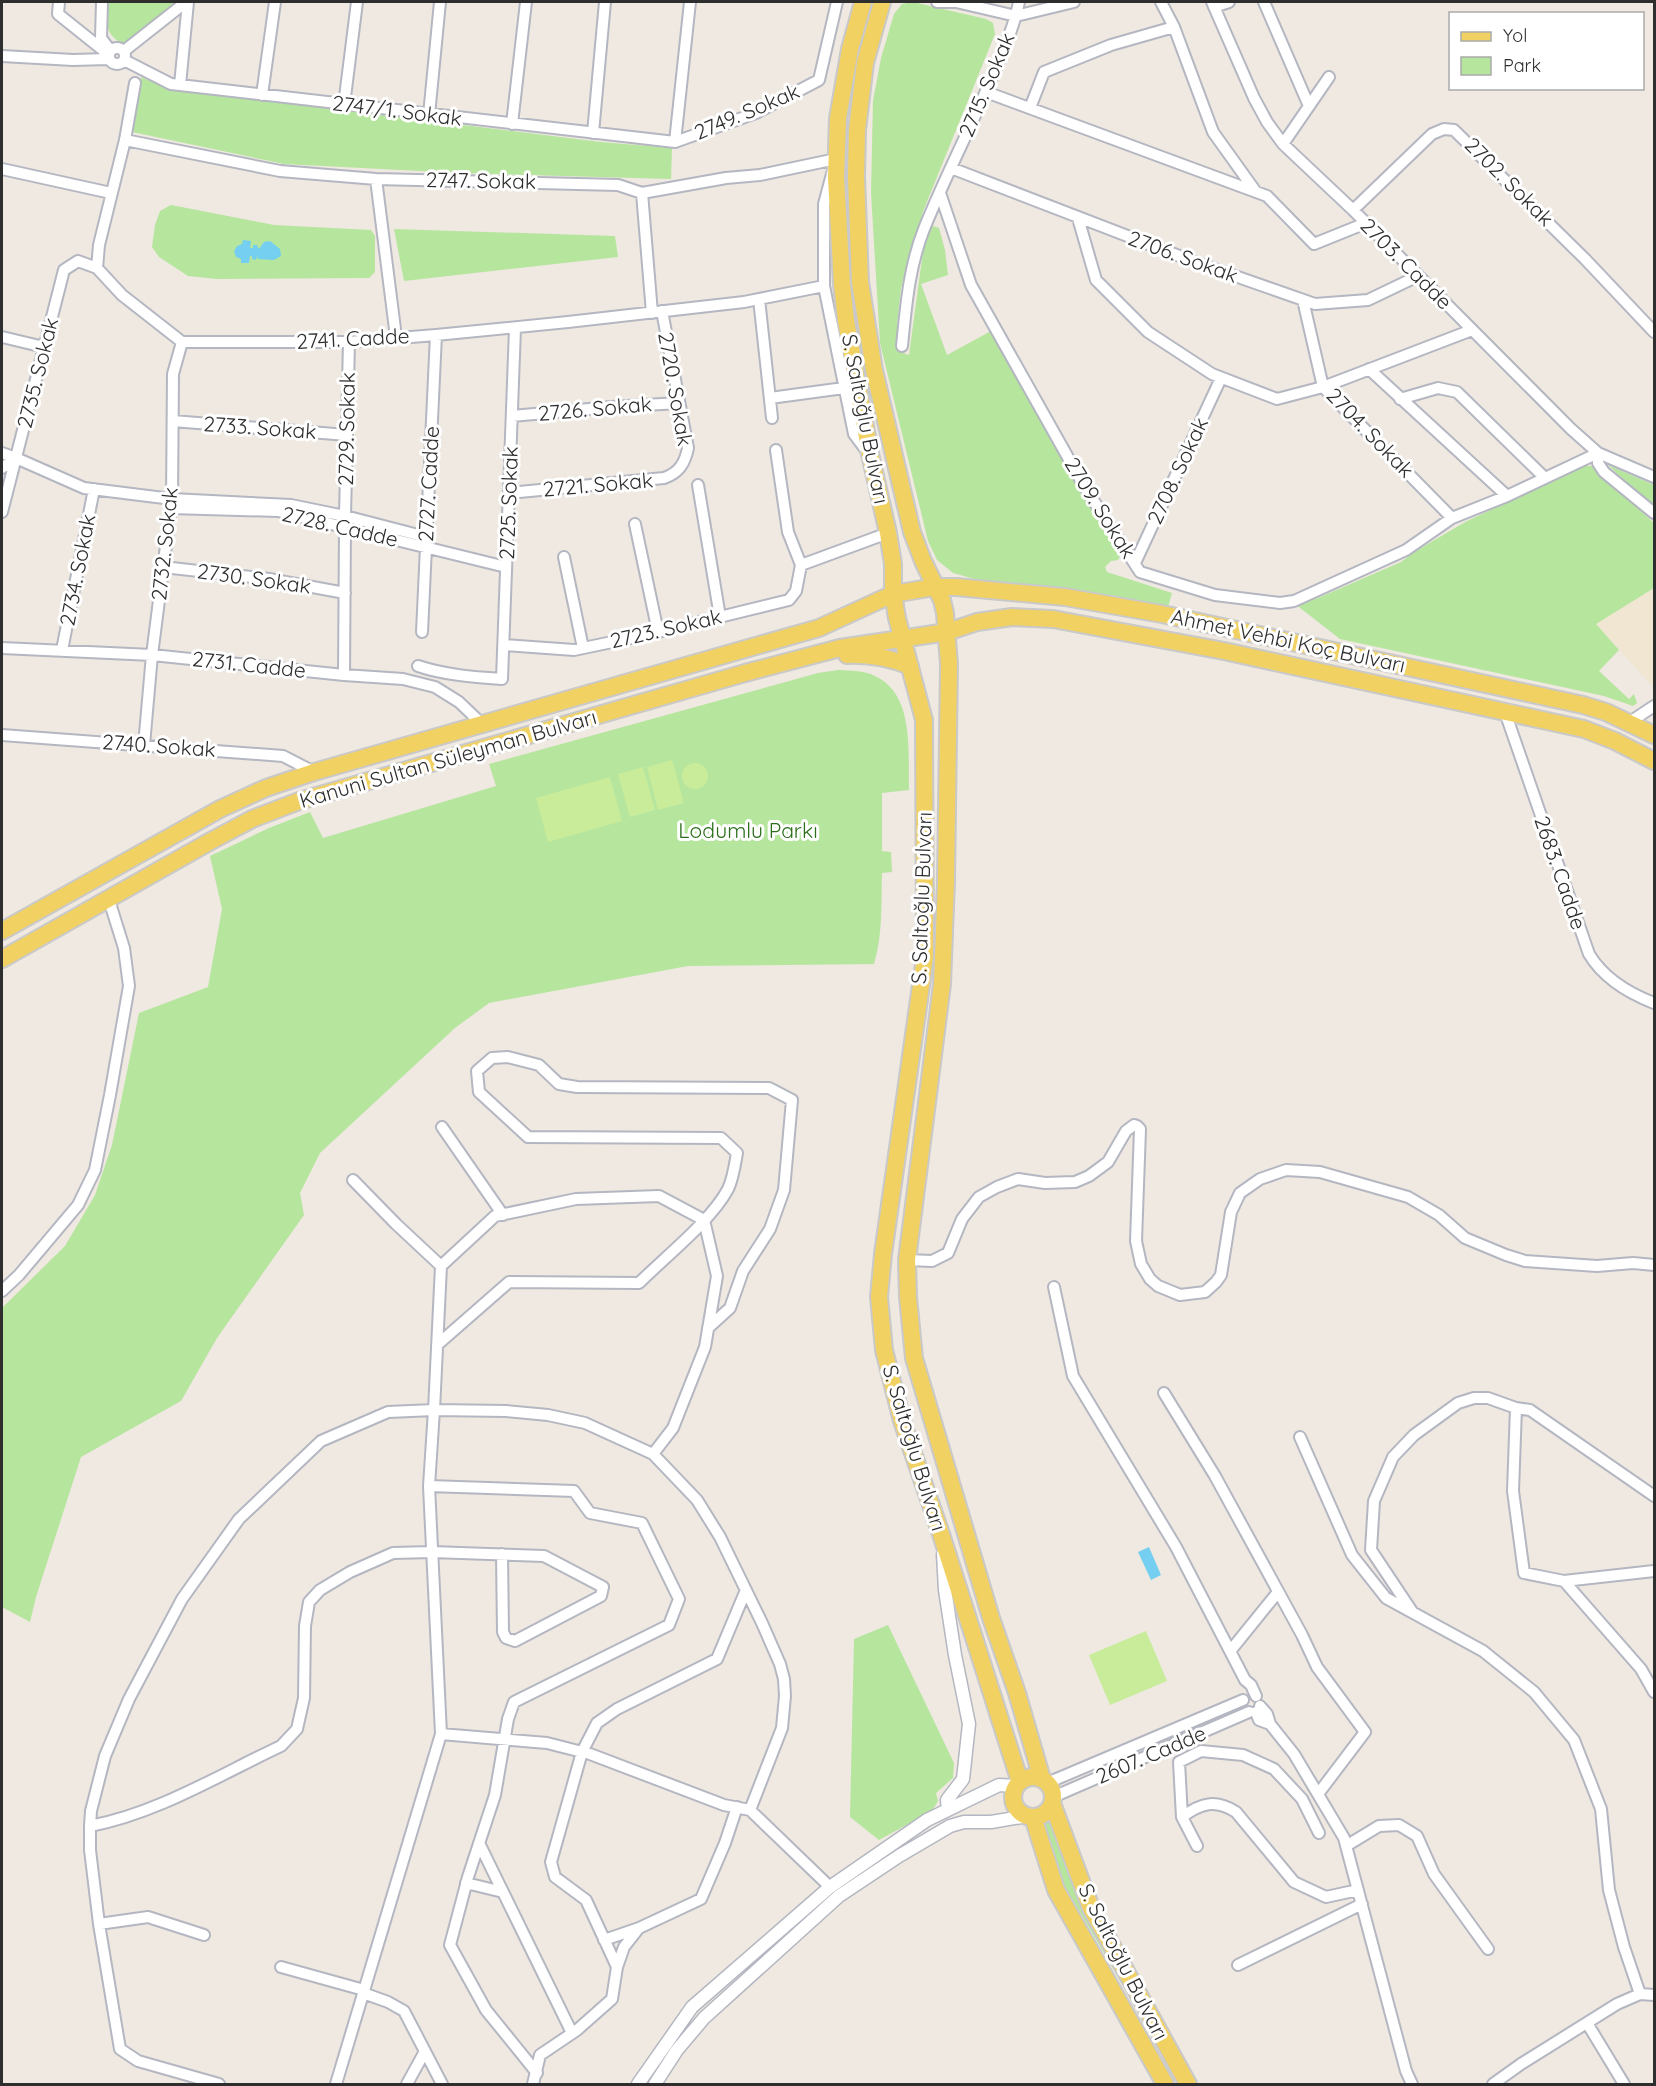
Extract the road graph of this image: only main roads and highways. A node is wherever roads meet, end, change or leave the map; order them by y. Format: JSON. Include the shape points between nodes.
{"nodes":[{"id":1,"x":863,"y":2,"type":"edge"},
{"id":2,"x":882,"y":2,"type":"edge"},
{"id":3,"x":935,"y":587,"type":"junction"},
{"id":4,"x":914,"y":590,"type":"joint"},
{"id":5,"x":893,"y":594,"type":"junction"},
{"id":6,"x":947,"y":632,"type":"junction"},
{"id":7,"x":923,"y":636,"type":"joint"},
{"id":8,"x":901,"y":639,"type":"junction"},
{"id":9,"x":819,"y":654,"type":"junction"},
{"id":10,"x":910,"y":666,"type":"junction"},
{"id":11,"x":1654,"y":735,"type":"edge"},
{"id":12,"x":1654,"y":761,"type":"edge"},
{"id":13,"x":2,"y":931,"type":"edge"},
{"id":14,"x":2,"y":959,"type":"edge"},
{"id":15,"x":1018,"y":1784,"type":"junction"},
{"id":16,"x":1048,"y":1791,"type":"junction"},
{"id":17,"x":1030,"y":1816,"type":"junction"},
{"id":18,"x":1165,"y":2085,"type":"edge"},
{"id":19,"x":1188,"y":2085,"type":"edge"}],
"edges":[{"from":1,"to":5,"type":"main road","name":"S. Saltoğlu Bulvarı","via":[[838,118],[842,284],[870,454],[888,533]]},
{"from":2,"to":3,"type":"main road","name":"S. Saltoğlu Bulvarı","via":[[865,63],[856,130],[860,282],[874,370],[910,520]]},
{"from":3,"to":4,"type":"main road","name":"Ahmet Vehbi Koç Bulvarı"},
{"from":3,"to":6,"type":"main road","name":"S. Saltoğlu Bulvarı"},
{"from":3,"to":11,"type":"main road","name":"Ahmet Vehbi Koç Bulvarı","via":[[1065,597],[1127,607],[1583,705],[1606,711]]},
{"from":4,"to":5,"type":"main road","name":"Kanuni Sultan Süleyman Bulvarı"},
{"from":5,"to":8,"type":"main road","name":"S. Saltoğlu Bulvarı"},
{"from":5,"to":13,"type":"main road","name":"Kanuni Sultan Süleyman Bulvarı","via":[[819,628],[266,788],[220,809]]},
{"from":6,"to":7,"type":"main road","name":"Ahmet Vehbi Koç Bulvarı"},
{"from":6,"to":12,"type":"main road","name":"Ahmet Vehbi Koç Bulvarı","via":[[977,622],[1024,617],[1224,651],[1599,734]]},
{"from":6,"to":16,"type":"main road","name":"S. Saltoğlu Bulvarı","via":[[942,984],[907,1260],[908,1297],[914,1358],[991,1618]]},
{"from":7,"to":8,"type":"main road","name":"Kanuni Sultan Süleyman Bulvarı"},
{"from":8,"to":9,"type":"main road","name":"Kanuni Sultan Süleyman Bulvarı"},
{"from":8,"to":10,"type":"main road","name":"S. Saltoğlu Bulvarı"},
{"from":9,"to":10,"type":"main road","via":[[864,654]]},
{"from":9,"to":14,"type":"main road","name":"Kanuni Sultan Süleyman Bulvarı","via":[[299,801],[245,823]]},
{"from":10,"to":15,"type":"main road","name":"S. Saltoğlu Bulvarı","via":[[924,720],[925,957],[883,1254],[879,1297],[884,1350],[899,1411]]},
{"from":15,"to":16,"type":"main road","via":[[1030,1778]]},
{"from":15,"to":17,"type":"main road","name":"S. Saltoğlu Bulvarı","via":[[1014,1801]]},
{"from":16,"to":17,"type":"main road","via":[[1044,1813]]},
{"from":16,"to":19,"type":"main road","name":"S. Saltoğlu Bulvarı","via":[[1091,1908]]},
{"from":17,"to":18,"type":"main road","name":"S. Saltoğlu Bulvarı","via":[[1056,1890]]}]}
